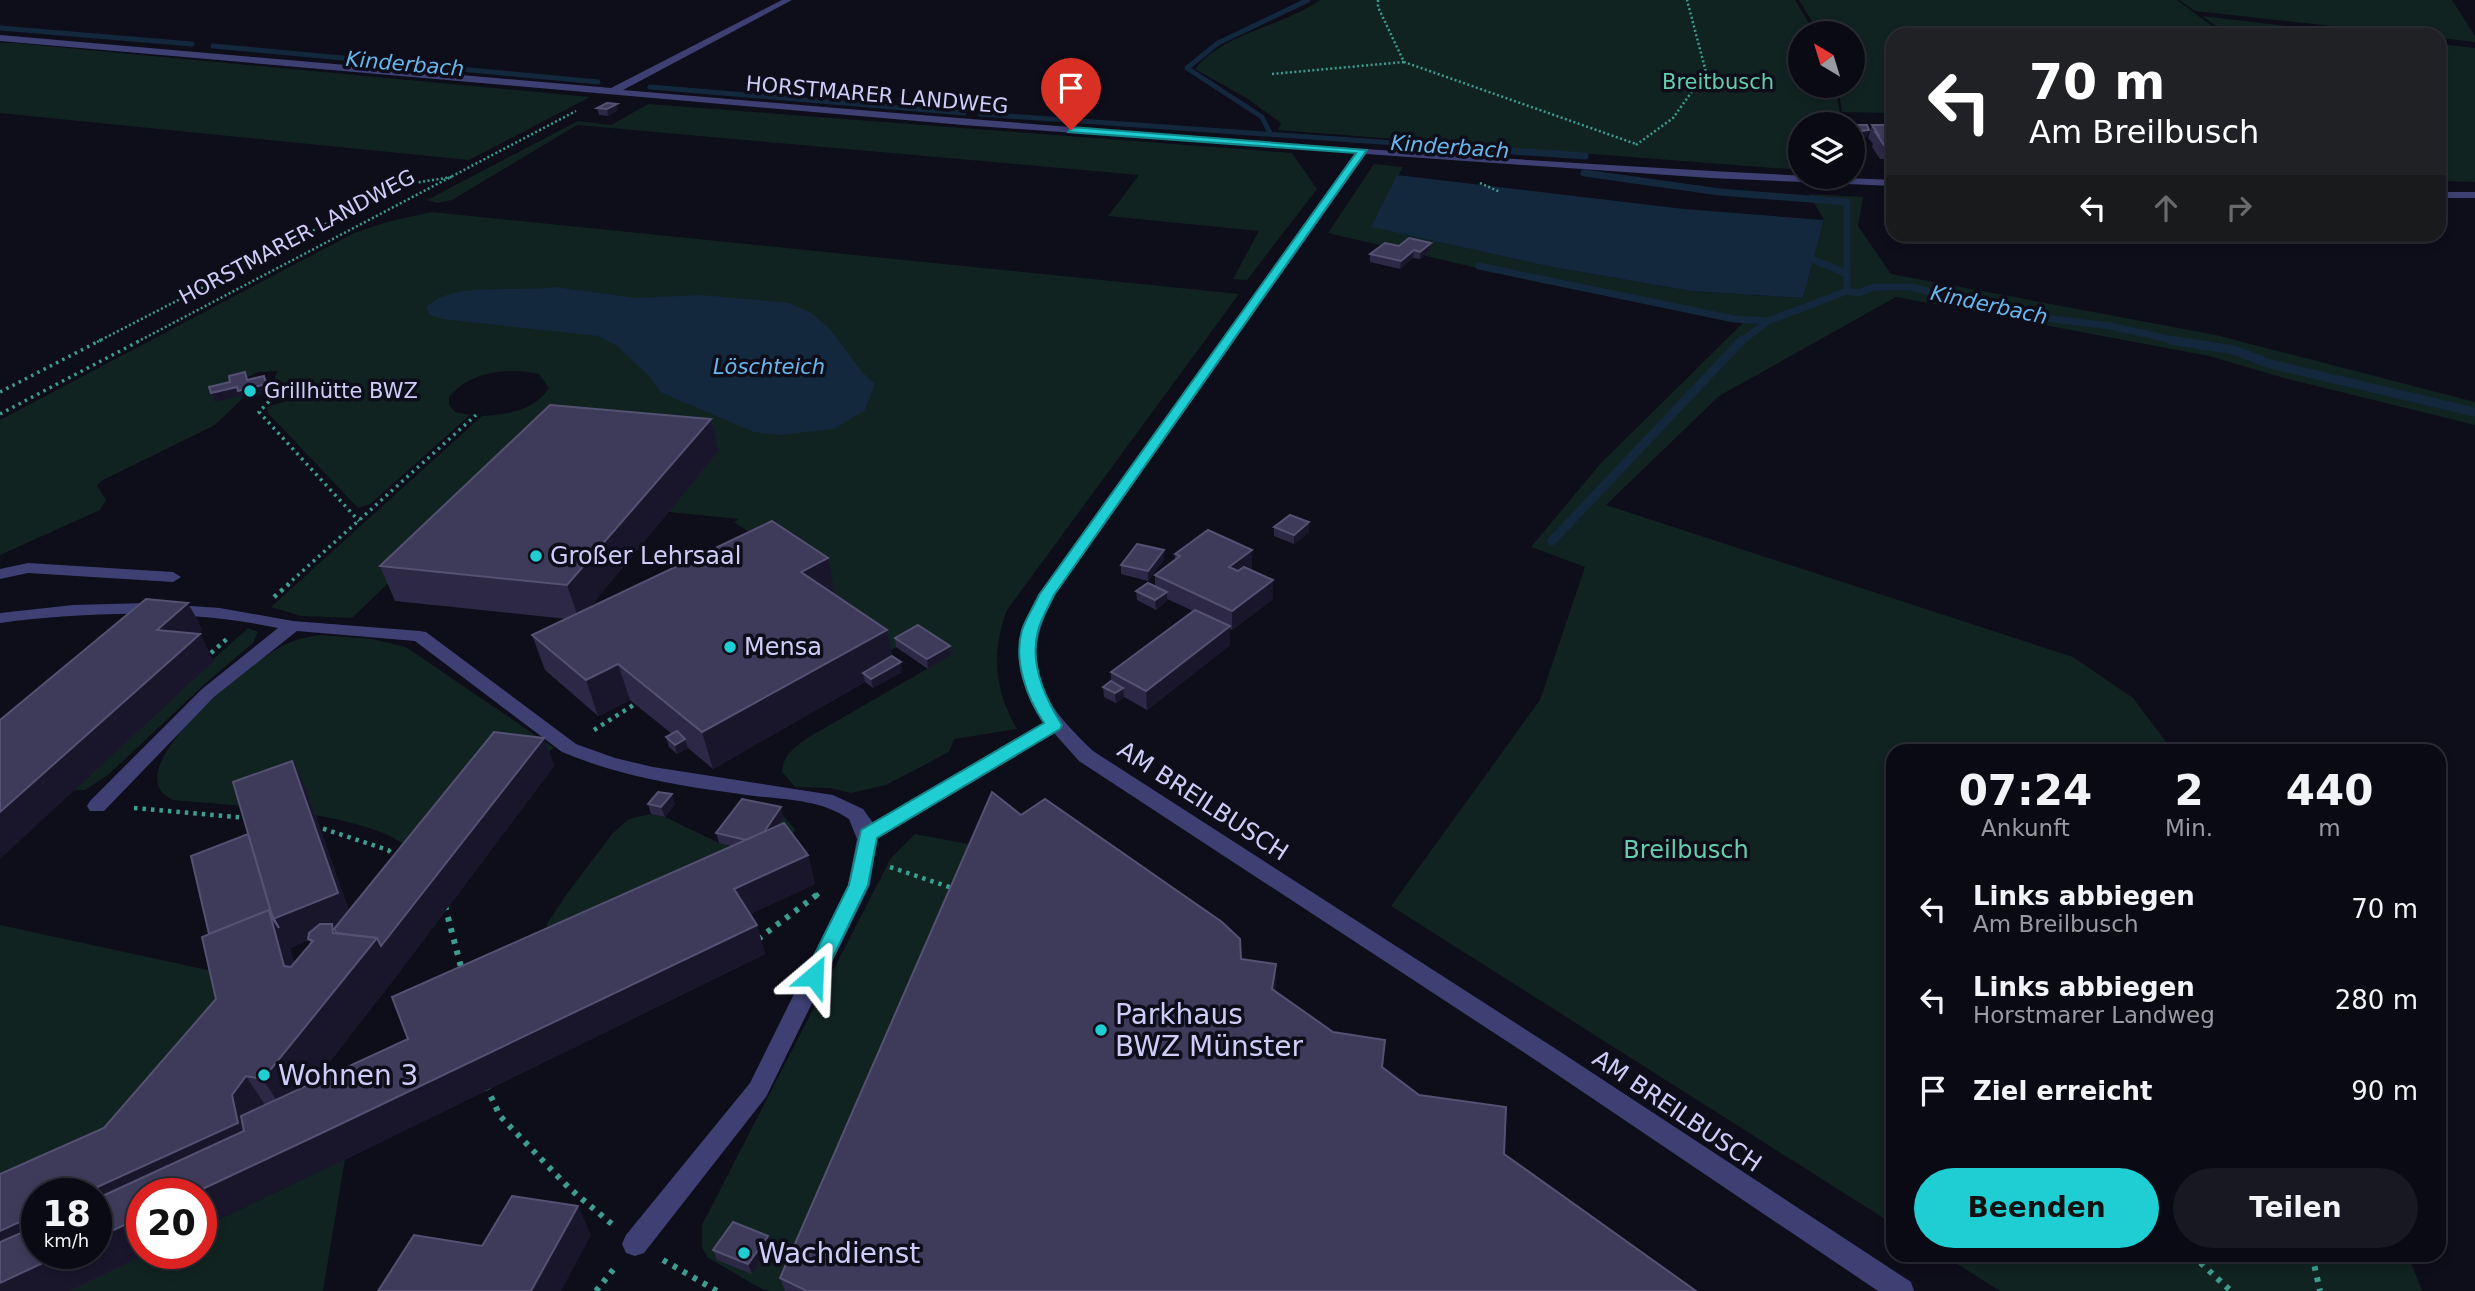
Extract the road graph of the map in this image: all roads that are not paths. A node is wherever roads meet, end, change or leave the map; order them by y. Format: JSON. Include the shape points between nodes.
{"nodes":[{"id":1,"x":788,"y":0,"type":"edge"},
{"id":2,"x":0,"y":38,"type":"edge"},
{"id":3,"x":611,"y":92,"type":"junction"},
{"id":4,"x":1363,"y":150,"type":"junction"},
{"id":5,"x":1886,"y":183,"type":"edge"},
{"id":6,"x":2446,"y":195,"type":"edge"},
{"id":7,"x":2475,"y":195,"type":"edge"},
{"id":8,"x":0,"y":575,"type":"edge"},
{"id":9,"x":173,"y":577,"type":"dead end"},
{"id":10,"x":0,"y":618,"type":"edge"},
{"id":11,"x":293,"y":626,"type":"junction"},
{"id":12,"x":1054,"y":725,"type":"junction"},
{"id":13,"x":97,"y":806,"type":"road end"},
{"id":14,"x":868,"y":835,"type":"junction"},
{"id":15,"x":635,"y":1244,"type":"road end"},
{"id":16,"x":1901,"y":1291,"type":"edge"}],
"edges":[{"from":1,"to":3,"type":"street"},
{"from":2,"to":3,"type":"street","name":"HORSTMARER LANDWEG"},
{"from":3,"to":4,"type":"street","name":"HORSTMARER LANDWEG"},
{"from":4,"to":5,"type":"street","name":"HORSTMARER LANDWEG","via":[[1769,179]]},
{"from":4,"to":12,"type":"street","name":"AM BREILBUSCH","via":[[1047,595],[1030,631],[1028,669],[1042,708]]},
{"from":6,"to":7,"type":"street"},
{"from":8,"to":9,"type":"street","via":[[28,568]]},
{"from":10,"to":11,"type":"street","via":[[67,608],[128,607],[246,615]]},
{"from":11,"to":13,"type":"street","via":[[208,693]]},
{"from":11,"to":14,"type":"street","via":[[420,636],[569,748],[594,759],[697,781],[835,802],[857,815]]},
{"from":12,"to":14,"type":"street"},
{"from":12,"to":16,"type":"street","name":"AM BREILBUSCH","via":[[1086,757]]},
{"from":14,"to":15,"type":"street","via":[[859,885],[758,1090]]}]}
